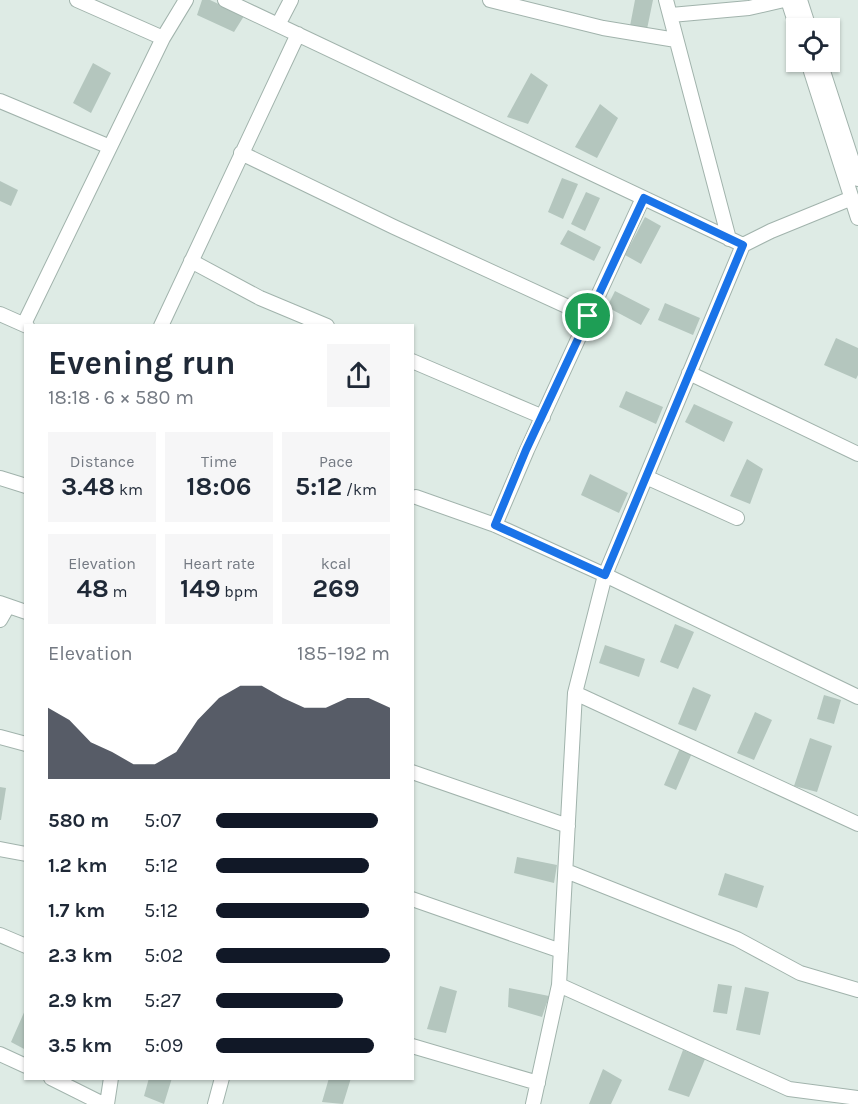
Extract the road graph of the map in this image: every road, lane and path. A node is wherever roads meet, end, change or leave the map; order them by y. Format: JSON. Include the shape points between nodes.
{"nodes":[{"id":1,"x":77,"y":0,"type":"edge"},
{"id":2,"x":186,"y":0,"type":"edge"},
{"id":3,"x":225,"y":0,"type":"edge"},
{"id":4,"x":291,"y":0,"type":"edge"},
{"id":5,"x":490,"y":0,"type":"edge"},
{"id":6,"x":666,"y":0,"type":"edge"},
{"id":7,"x":796,"y":0,"type":"edge"},
{"id":8,"x":671,"y":15,"type":"junction"},
{"id":9,"x":797,"y":18,"type":"edge"},
{"id":10,"x":804,"y":18,"type":"edge"},
{"id":11,"x":278,"y":25,"type":"junction"},
{"id":12,"x":298,"y":34,"type":"junction"},
{"id":13,"x":163,"y":38,"type":"junction"},
{"id":14,"x":676,"y":39,"type":"junction"},
{"id":15,"x":811,"y":72,"type":"edge"},
{"id":16,"x":823,"y":72,"type":"edge"},
{"id":17,"x":0,"y":102,"type":"edge"},
{"id":18,"x":110,"y":147,"type":"junction"},
{"id":19,"x":241,"y":153,"type":"junction"},
{"id":20,"x":858,"y":179,"type":"edge"},
{"id":21,"x":644,"y":198,"type":"junction"},
{"id":22,"x":852,"y":198,"type":"junction"},
{"id":23,"x":858,"y":218,"type":"edge"},
{"id":24,"x":729,"y":239,"type":"junction"},
{"id":25,"x":743,"y":245,"type":"junction"},
{"id":26,"x":191,"y":261,"type":"junction"},
{"id":27,"x":0,"y":314,"type":"edge"},
{"id":28,"x":588,"y":316,"type":"junction"},
{"id":29,"x":24,"y":324,"type":"edge"},
{"id":30,"x":26,"y":324,"type":"edge"},
{"id":31,"x":161,"y":324,"type":"edge"},
{"id":32,"x":322,"y":324,"type":"edge"},
{"id":33,"x":414,"y":362,"type":"edge"},
{"id":34,"x":689,"y":373,"type":"junction"},
{"id":35,"x":543,"y":417,"type":"junction"},
{"id":36,"x":858,"y":454,"type":"edge"},
{"id":37,"x":646,"y":477,"type":"junction"},
{"id":38,"x":0,"y":478,"type":"edge"},
{"id":39,"x":24,"y":485,"type":"edge"},
{"id":40,"x":416,"y":497,"type":"dead end"},
{"id":41,"x":737,"y":518,"type":"dead end"},
{"id":42,"x":495,"y":525,"type":"junction"},
{"id":43,"x":605,"y":575,"type":"junction"},
{"id":44,"x":4,"y":605,"type":"edge"},
{"id":45,"x":24,"y":611,"type":"edge"},
{"id":46,"x":0,"y":620,"type":"edge"},
{"id":47,"x":575,"y":693,"type":"junction"},
{"id":48,"x":858,"y":697,"type":"edge"},
{"id":49,"x":0,"y":737,"type":"edge"},
{"id":50,"x":24,"y":743,"type":"edge"},
{"id":51,"x":414,"y":773,"type":"edge"},
{"id":52,"x":858,"y":824,"type":"edge"},
{"id":53,"x":568,"y":826,"type":"junction"},
{"id":54,"x":0,"y":849,"type":"edge"},
{"id":55,"x":24,"y":854,"type":"edge"},
{"id":56,"x":566,"y":871,"type":"junction"},
{"id":57,"x":414,"y":900,"type":"edge"},
{"id":58,"x":0,"y":935,"type":"edge"},
{"id":59,"x":24,"y":945,"type":"edge"},
{"id":60,"x":561,"y":951,"type":"junction"},
{"id":61,"x":559,"y":986,"type":"junction"},
{"id":62,"x":858,"y":990,"type":"edge"},
{"id":63,"x":414,"y":1047,"type":"edge"},
{"id":64,"x":0,"y":1054,"type":"edge"},
{"id":65,"x":24,"y":1065,"type":"edge"},
{"id":66,"x":55,"y":1080,"type":"edge"},
{"id":67,"x":111,"y":1080,"type":"edge"},
{"id":68,"x":221,"y":1080,"type":"edge"},
{"id":69,"x":538,"y":1083,"type":"junction"},
{"id":70,"x":858,"y":1089,"type":"edge"},
{"id":71,"x":858,"y":1098,"type":"edge"},
{"id":72,"x":105,"y":1104,"type":"edge"},
{"id":73,"x":215,"y":1104,"type":"edge"},
{"id":74,"x":533,"y":1104,"type":"edge"},
{"id":75,"x":858,"y":1104,"type":"edge"}],
"edges":[{"from":1,"to":13,"type":"street"},
{"from":2,"to":13,"type":"street"},
{"from":3,"to":11,"type":"street"},
{"from":4,"to":11,"type":"street"},
{"from":5,"to":14,"type":"street","via":[[603,28]]},
{"from":6,"to":8,"type":"street"},
{"from":7,"to":8,"type":"street"},
{"from":7,"to":9,"type":"street"},
{"from":7,"to":10,"type":"street"},
{"from":8,"to":14,"type":"street"},
{"from":11,"to":12,"type":"street"},
{"from":12,"to":19,"type":"street"},
{"from":12,"to":21,"type":"street"},
{"from":13,"to":18,"type":"street"},
{"from":14,"to":24,"type":"street"},
{"from":15,"to":22,"type":"street"},
{"from":16,"to":20,"type":"street"},
{"from":17,"to":18,"type":"street"},
{"from":18,"to":30,"type":"street"},
{"from":19,"to":26,"type":"street"},
{"from":19,"to":28,"type":"street"},
{"from":21,"to":24,"type":"street"},
{"from":21,"to":28,"type":"street"},
{"from":22,"to":23,"type":"street"},
{"from":22,"to":25,"type":"street"},
{"from":24,"to":25,"type":"street"},
{"from":25,"to":34,"type":"street"},
{"from":26,"to":31,"type":"street"},
{"from":26,"to":32,"type":"street","via":[[260,298]]},
{"from":27,"to":29,"type":"street"},
{"from":28,"to":35,"type":"street"},
{"from":33,"to":35,"type":"street"},
{"from":34,"to":36,"type":"street"},
{"from":34,"to":37,"type":"street"},
{"from":35,"to":42,"type":"street"},
{"from":37,"to":41,"type":"street"},
{"from":37,"to":43,"type":"street"},
{"from":38,"to":39,"type":"street"},
{"from":40,"to":42,"type":"street"},
{"from":42,"to":43,"type":"street"},
{"from":43,"to":47,"type":"street"},
{"from":43,"to":48,"type":"street"},
{"from":44,"to":45,"type":"street"},
{"from":44,"to":46,"type":"street"},
{"from":47,"to":52,"type":"street"},
{"from":47,"to":53,"type":"street"},
{"from":49,"to":50,"type":"street"},
{"from":51,"to":53,"type":"street"},
{"from":53,"to":56,"type":"street"},
{"from":54,"to":55,"type":"street"},
{"from":56,"to":60,"type":"street"},
{"from":56,"to":62,"type":"street","via":[[737,939],[800,973]]},
{"from":57,"to":60,"type":"street"},
{"from":58,"to":59,"type":"street"},
{"from":60,"to":61,"type":"street"},
{"from":61,"to":69,"type":"street"},
{"from":61,"to":71,"type":"street","via":[[789,1089]]},
{"from":63,"to":69,"type":"street"},
{"from":64,"to":65,"type":"street"},
{"from":66,"to":72,"type":"street"},
{"from":67,"to":72,"type":"street"},
{"from":68,"to":73,"type":"street"},
{"from":69,"to":74,"type":"street"},
{"from":70,"to":71,"type":"street"},
{"from":71,"to":75,"type":"street"}]}
